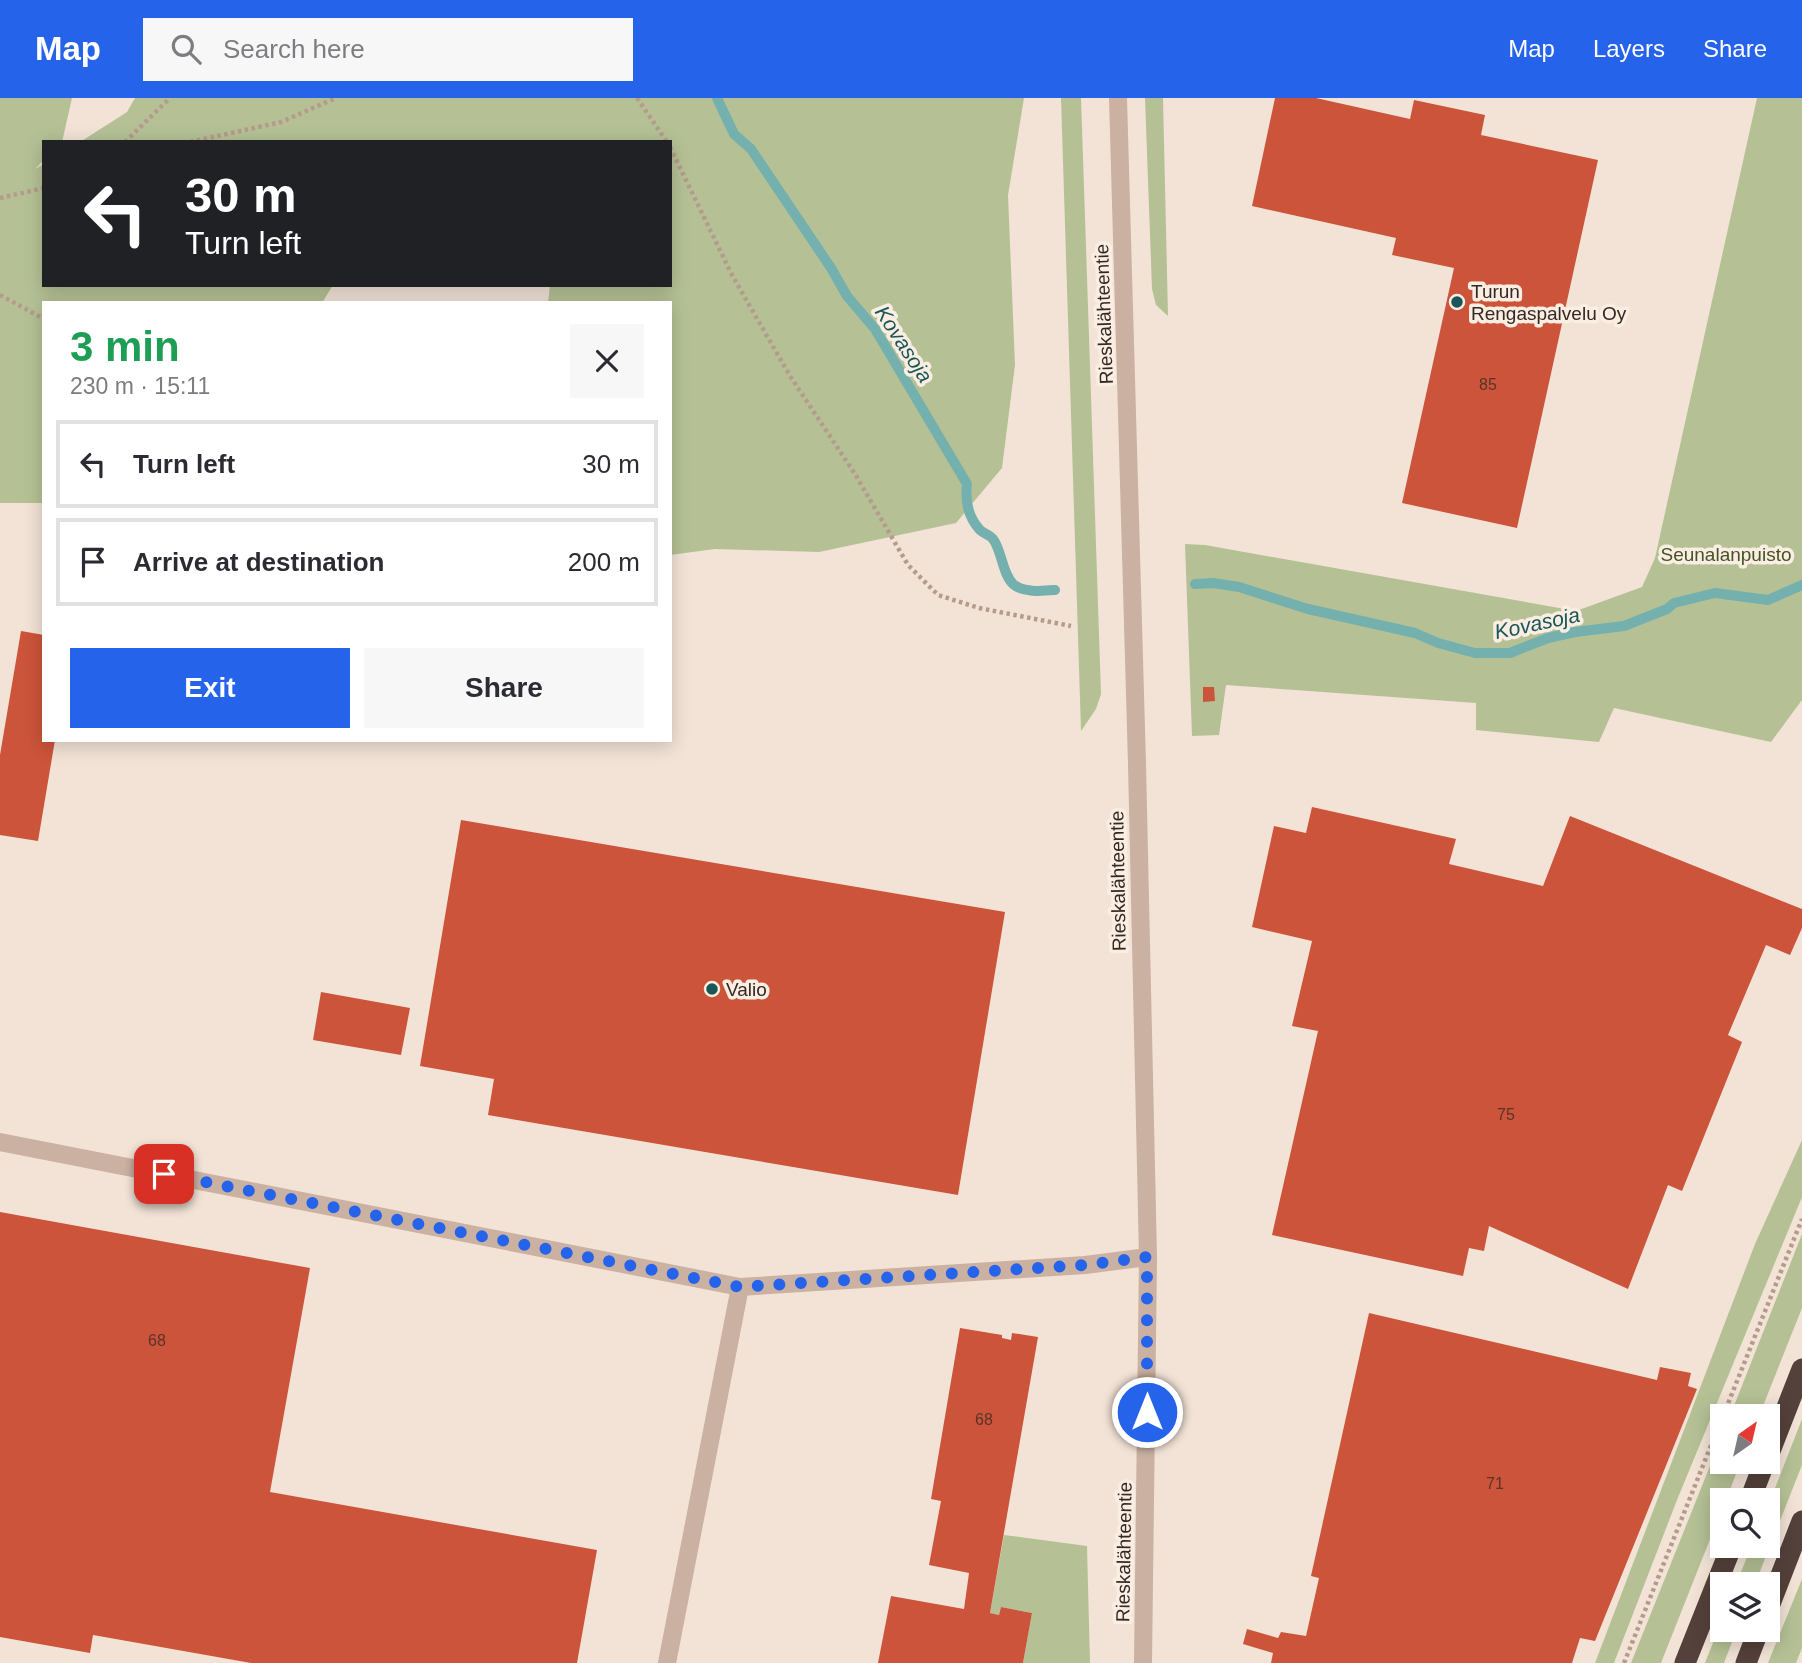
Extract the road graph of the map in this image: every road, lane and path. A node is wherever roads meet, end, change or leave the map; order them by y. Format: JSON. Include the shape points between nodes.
{"nodes":[{"id":1,"x":170,"y":98,"type":"edge"},
{"id":2,"x":336,"y":98,"type":"edge"},
{"id":3,"x":637,"y":98,"type":"edge"},
{"id":4,"x":1118,"y":98,"type":"edge"},
{"id":5,"x":127,"y":140,"type":"edge"},
{"id":6,"x":199,"y":140,"type":"edge"},
{"id":7,"x":666,"y":140,"type":"edge"},
{"id":8,"x":672,"y":151,"type":"edge"},
{"id":9,"x":42,"y":188,"type":"edge"},
{"id":10,"x":0,"y":198,"type":"edge"},
{"id":11,"x":0,"y":295,"type":"edge"},
{"id":12,"x":42,"y":318,"type":"edge"},
{"id":13,"x":1071,"y":626,"type":"dead end"},
{"id":14,"x":0,"y":1142,"type":"edge"},
{"id":15,"x":1802,"y":1219,"type":"edge"},
{"id":16,"x":1147,"y":1257,"type":"junction"},
{"id":17,"x":740,"y":1287,"type":"junction"},
{"id":18,"x":1802,"y":1369,"type":"edge"},
{"id":19,"x":1728,"y":1404,"type":"edge"},
{"id":20,"x":1780,"y":1425,"type":"edge"},
{"id":21,"x":1710,"y":1449,"type":"edge"},
{"id":22,"x":1802,"y":1521,"type":"edge"},
{"id":23,"x":1727,"y":1558,"type":"edge"},
{"id":24,"x":1780,"y":1578,"type":"edge"},
{"id":25,"x":1754,"y":1642,"type":"edge"},
{"id":26,"x":667,"y":1663,"type":"edge"},
{"id":27,"x":1143,"y":1663,"type":"edge"},
{"id":28,"x":1624,"y":1663,"type":"edge"},
{"id":29,"x":1685,"y":1663,"type":"edge"},
{"id":30,"x":1746,"y":1663,"type":"edge"}],
"edges":[{"from":1,"to":5,"type":"path"},
{"from":2,"to":6,"type":"path","via":[[281,122]]},
{"from":3,"to":7,"type":"path"},
{"from":4,"to":16,"type":"street","name":"Rieskalähteentie"},
{"from":8,"to":13,"type":"path","via":[[790,376],[908,565],[938,595]]},
{"from":9,"to":10,"type":"path"},
{"from":11,"to":12,"type":"path"},
{"from":14,"to":17,"type":"street"},
{"from":15,"to":19,"type":"path"},
{"from":16,"to":17,"type":"street"},
{"from":16,"to":27,"type":"street","name":"Rieskalähteentie"},
{"from":17,"to":26,"type":"street"},
{"from":18,"to":20,"type":"highway"},
{"from":21,"to":28,"type":"path"},
{"from":22,"to":24,"type":"highway"},
{"from":23,"to":29,"type":"highway"},
{"from":25,"to":30,"type":"highway"}]}
